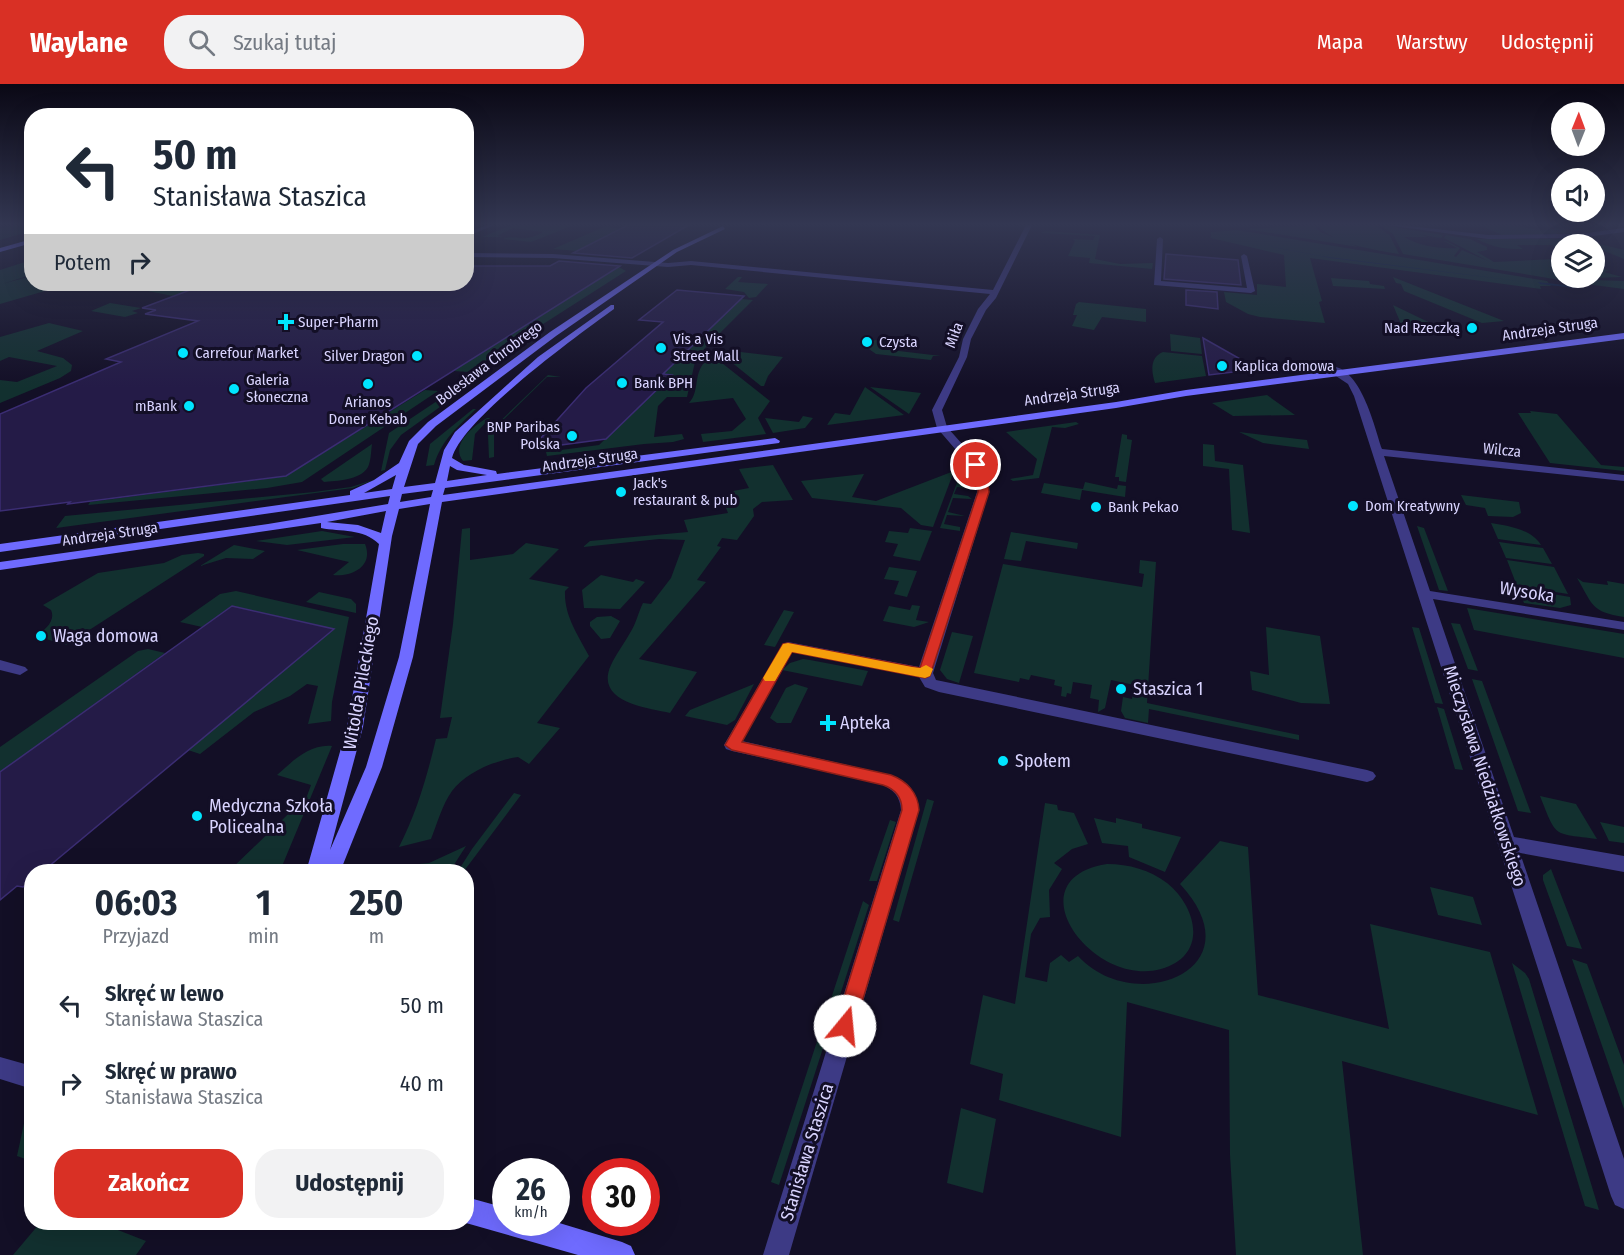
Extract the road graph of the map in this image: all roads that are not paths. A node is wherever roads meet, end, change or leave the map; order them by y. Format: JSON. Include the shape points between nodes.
{"nodes":[{"id":1,"x":633,"y":280,"type":"edge"},
{"id":2,"x":648,"y":280,"type":"edge"},
{"id":3,"x":866,"y":280,"type":"edge"},
{"id":4,"x":1001,"y":280,"type":"edge"},
{"id":5,"x":1157,"y":280,"type":"edge"},
{"id":6,"x":1249,"y":280,"type":"edge"},
{"id":7,"x":631,"y":292,"type":"dead end"},
{"id":8,"x":995,"y":292,"type":"junction"},
{"id":9,"x":618,"y":302,"type":"dead end"},
{"id":10,"x":1624,"y":329,"type":"edge"},
{"id":11,"x":1624,"y":336,"type":"edge"},
{"id":12,"x":1330,"y":368,"type":"junction"},
{"id":13,"x":1340,"y":374,"type":"junction"},
{"id":14,"x":1266,"y":382,"type":"junction"},
{"id":15,"x":940,"y":425,"type":"junction"},
{"id":16,"x":1378,"y":452,"type":"junction"},
{"id":17,"x":447,"y":459,"type":"junction"},
{"id":18,"x":404,"y":465,"type":"junction"},
{"id":19,"x":528,"y":473,"type":"junction"},
{"id":20,"x":1624,"y":478,"type":"edge"},
{"id":21,"x":440,"y":486,"type":"junction"},
{"id":22,"x":397,"y":493,"type":"junction"},
{"id":23,"x":435,"y":501,"type":"junction"},
{"id":24,"x":316,"y":504,"type":"junction"},
{"id":25,"x":393,"y":508,"type":"junction"},
{"id":26,"x":268,"y":528,"type":"junction"},
{"id":27,"x":386,"y":543,"type":"junction"},
{"id":28,"x":0,"y":549,"type":"edge"},
{"id":29,"x":0,"y":566,"type":"edge"},
{"id":30,"x":1425,"y":594,"type":"junction"},
{"id":31,"x":1624,"y":626,"type":"edge"},
{"id":32,"x":0,"y":665,"type":"edge"},
{"id":33,"x":20,"y":670,"type":"dead end"},
{"id":34,"x":925,"y":673,"type":"junction"},
{"id":35,"x":1367,"y":776,"type":"dead end"},
{"id":36,"x":1507,"y":843,"type":"junction"},
{"id":37,"x":317,"y":864,"type":"edge"},
{"id":38,"x":333,"y":864,"type":"edge"},
{"id":39,"x":1624,"y":864,"type":"edge"},
{"id":40,"x":2,"y":1069,"type":"edge"},
{"id":41,"x":24,"y":1071,"type":"edge"},
{"id":42,"x":24,"y":1075,"type":"edge"},
{"id":43,"x":1624,"y":1196,"type":"edge"},
{"id":44,"x":474,"y":1212,"type":"edge"},
{"id":45,"x":492,"y":1217,"type":"edge"},
{"id":46,"x":558,"y":1236,"type":"edge"},
{"id":47,"x":622,"y":1255,"type":"edge"},
{"id":48,"x":776,"y":1255,"type":"edge"}],
"edges":[{"from":1,"to":18,"type":"street","name":"Bolesława Chrobrego","via":[[432,424],[413,443]]},
{"from":2,"to":7,"type":"street","name":"Bolesława Chrobrego"},
{"from":3,"to":8,"type":"street"},
{"from":4,"to":8,"type":"street","name":"Miła"},
{"from":5,"to":6,"type":"street","via":[[1157,283],[1251,291]]},
{"from":8,"to":15,"type":"street","name":"Miła","via":[[966,341],[963,357],[938,407]]},
{"from":9,"to":17,"type":"street","name":"Bolesława Chrobrego","via":[[495,400],[459,434]]},
{"from":10,"to":12,"type":"street","name":"Andrzeja Struga"},
{"from":11,"to":13,"type":"street","name":"Andrzeja Struga"},
{"from":12,"to":13,"type":"street","name":"Mieczysława Niedziałkowskiego"},
{"from":12,"to":14,"type":"street","name":"Andrzeja Struga"},
{"from":13,"to":14,"type":"street","name":"Andrzeja Struga"},
{"from":13,"to":16,"type":"street","name":"Mieczysława Niedziałkowskiego","via":[[1355,386]]},
{"from":14,"to":15,"type":"street","name":"Andrzeja Struga"},
{"from":15,"to":19,"type":"street","name":"Andrzeja Struga"},
{"from":15,"to":23,"type":"street","name":"Andrzeja Struga"},
{"from":15,"to":34,"type":"street","via":[[980,471],[984,492]]},
{"from":16,"to":20,"type":"street","name":"Wilcza"},
{"from":16,"to":30,"type":"street","name":"Mieczysława Niedziałkowskiego"},
{"from":17,"to":19,"type":"street","via":[[472,470]]},
{"from":17,"to":21,"type":"street","name":"Bolesława Chrobrego"},
{"from":18,"to":22,"type":"street","name":"Bolesława Chrobrego"},
{"from":18,"to":24,"type":"street","via":[[369,487]]},
{"from":19,"to":21,"type":"street","name":"Andrzeja Struga"},
{"from":21,"to":22,"type":"street","name":"Andrzeja Struga"},
{"from":21,"to":23,"type":"street","name":"Bolesława Chrobrego"},
{"from":22,"to":24,"type":"street","name":"Andrzeja Struga"},
{"from":22,"to":25,"type":"street","name":"Witolda Pileckiego"},
{"from":23,"to":25,"type":"street","name":"Andrzeja Struga"},
{"from":23,"to":38,"type":"street","name":"Witolda Pileckiego","via":[[406,657],[371,776]]},
{"from":24,"to":28,"type":"street","name":"Andrzeja Struga"},
{"from":25,"to":26,"type":"street","name":"Andrzeja Struga"},
{"from":25,"to":27,"type":"street","name":"Witolda Pileckiego"},
{"from":26,"to":27,"type":"street","via":[[350,527],[375,534]]},
{"from":26,"to":29,"type":"street","name":"Andrzeja Struga"},
{"from":27,"to":37,"type":"street","name":"Witolda Pileckiego","via":[[356,727]]},
{"from":30,"to":31,"type":"street","name":"Wysoka"},
{"from":30,"to":36,"type":"street","name":"Mieczysława Niedziałkowskiego"},
{"from":32,"to":33,"type":"street"},
{"from":34,"to":35,"type":"street","via":[[930,683],[939,687]]},
{"from":34,"to":48,"type":"street","name":"Stanisława Staszica","via":[[788,647],[732,745],[885,779],[897,783],[910,800]]},
{"from":36,"to":39,"type":"street"},
{"from":36,"to":43,"type":"street","name":"Mieczysława Niedziałkowskiego"},
{"from":40,"to":41,"type":"street"},
{"from":40,"to":42,"type":"street"},
{"from":44,"to":45,"type":"street"},
{"from":46,"to":47,"type":"street"}]}
